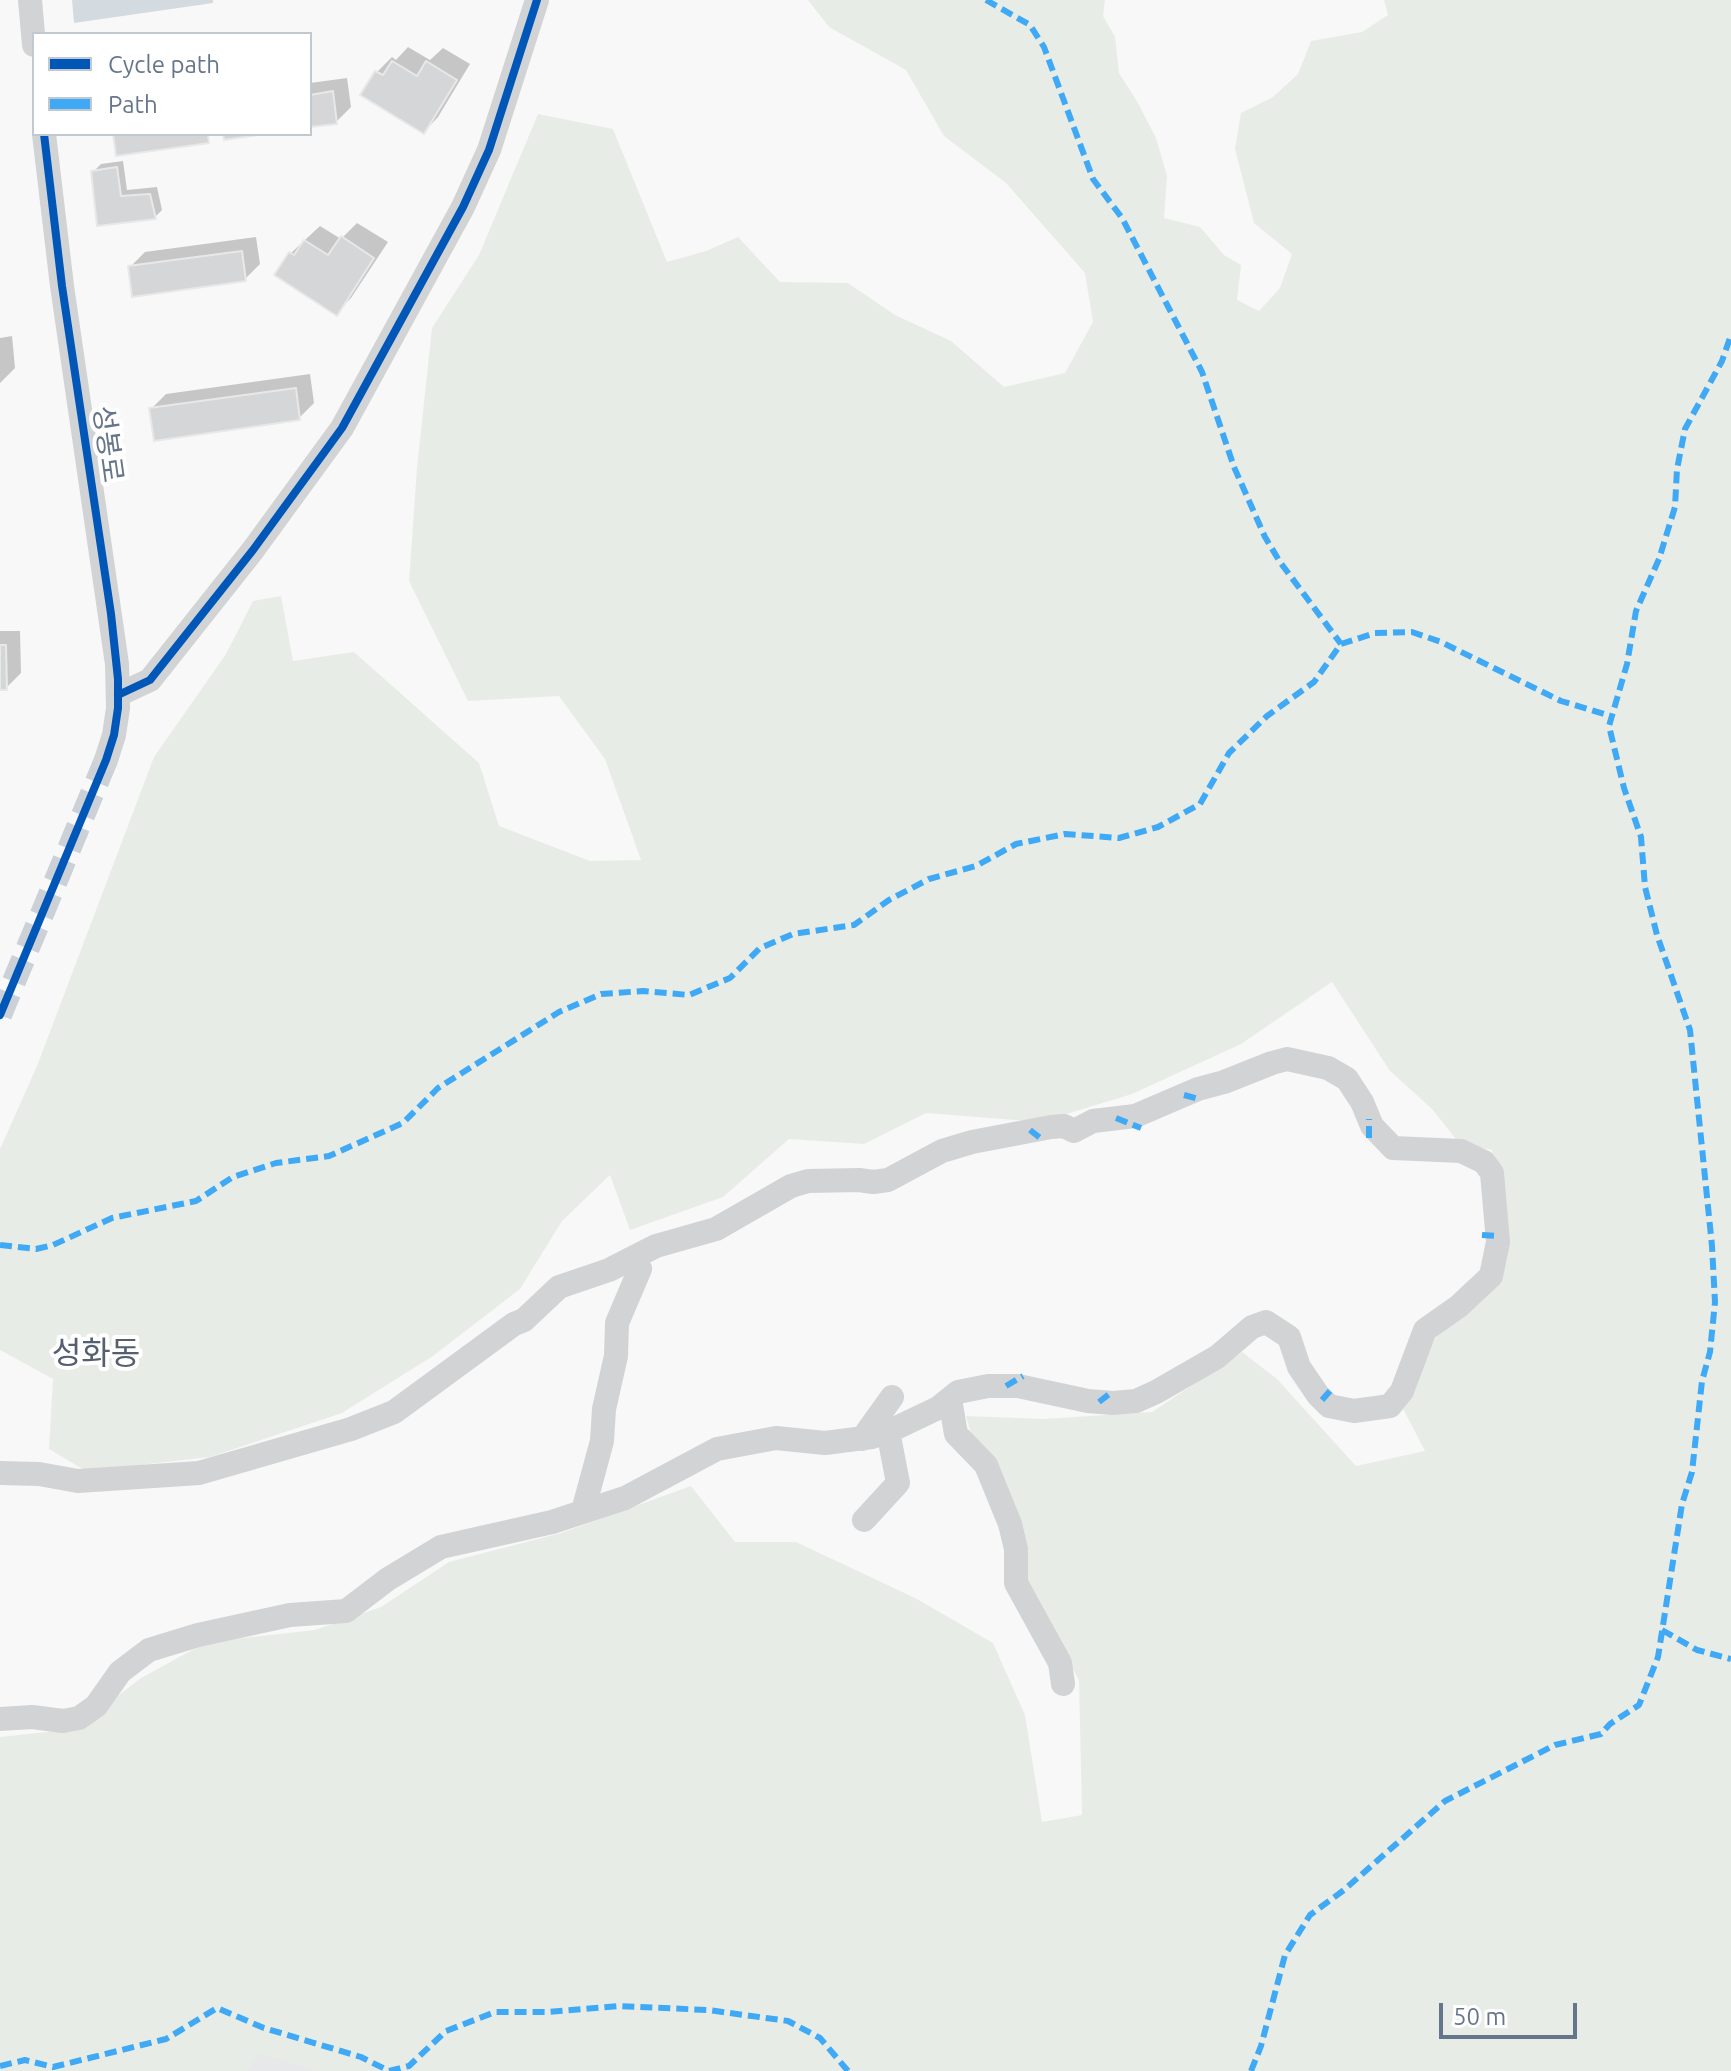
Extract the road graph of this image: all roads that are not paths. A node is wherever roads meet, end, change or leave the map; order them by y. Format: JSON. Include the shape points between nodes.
{"nodes":[{"id":1,"x":30,"y":0,"type":"edge"},
{"id":2,"x":537,"y":0,"type":"edge"},
{"id":3,"x":33,"y":32,"type":"edge"},
{"id":4,"x":44,"y":136,"type":"edge"},
{"id":5,"x":118,"y":695,"type":"junction"},
{"id":6,"x":106,"y":760,"type":"tunnel mouth"},
{"id":7,"x":630,"y":1259,"type":"junction"},
{"id":8,"x":892,"y":1397,"type":"dead end"},
{"id":9,"x":950,"y":1399,"type":"junction"},
{"id":10,"x":888,"y":1431,"type":"junction"},
{"id":11,"x":862,"y":1439,"type":"junction"},
{"id":12,"x":0,"y":1473,"type":"edge"},
{"id":13,"x":583,"y":1511,"type":"junction"},
{"id":14,"x":864,"y":1520,"type":"dead end"},
{"id":15,"x":1063,"y":1684,"type":"dead end"},
{"id":16,"x":0,"y":1719,"type":"edge"}],
"edges":[{"from":1,"to":3,"type":"street"},
{"from":2,"to":5,"type":"street","via":[[476,179],[342,428],[150,680]]},
{"from":4,"to":5,"type":"street","name":"성봉로"},
{"from":5,"to":6,"type":"street","name":"성봉로"},
{"from":7,"to":9,"type":"street","via":[[716,1229],[791,1186],[888,1180],[957,1146],[1030,1130],[1064,1126],[1074,1131],[1093,1121],[1135,1116],[1287,1059],[1328,1068],[1347,1079],[1372,1126],[1393,1148],[1461,1151],[1484,1162],[1492,1173],[1495,1269],[1459,1306],[1425,1330],[1402,1391],[1390,1406],[1354,1411],[1329,1406],[1299,1367],[1289,1337],[1266,1322],[1252,1327],[1217,1357],[1136,1401],[1088,1401],[1018,1386],[988,1386],[958,1392]]},
{"from":7,"to":12,"type":"street","via":[[559,1287],[524,1320],[394,1412],[360,1426],[199,1473],[78,1481]]},
{"from":7,"to":13,"type":"street","via":[[640,1269],[617,1323],[602,1441]]},
{"from":8,"to":11,"type":"street"},
{"from":9,"to":10,"type":"street"},
{"from":9,"to":15,"type":"street","via":[[956,1434],[986,1465],[1010,1524],[1016,1583],[1060,1663]]},
{"from":10,"to":11,"type":"street"},
{"from":10,"to":14,"type":"street","via":[[898,1483]]},
{"from":11,"to":13,"type":"street","via":[[825,1443],[776,1438],[717,1449],[625,1498]]},
{"from":13,"to":16,"type":"street","via":[[441,1547],[346,1611],[290,1615],[149,1650],[120,1672],[96,1706],[79,1718]]}]}
